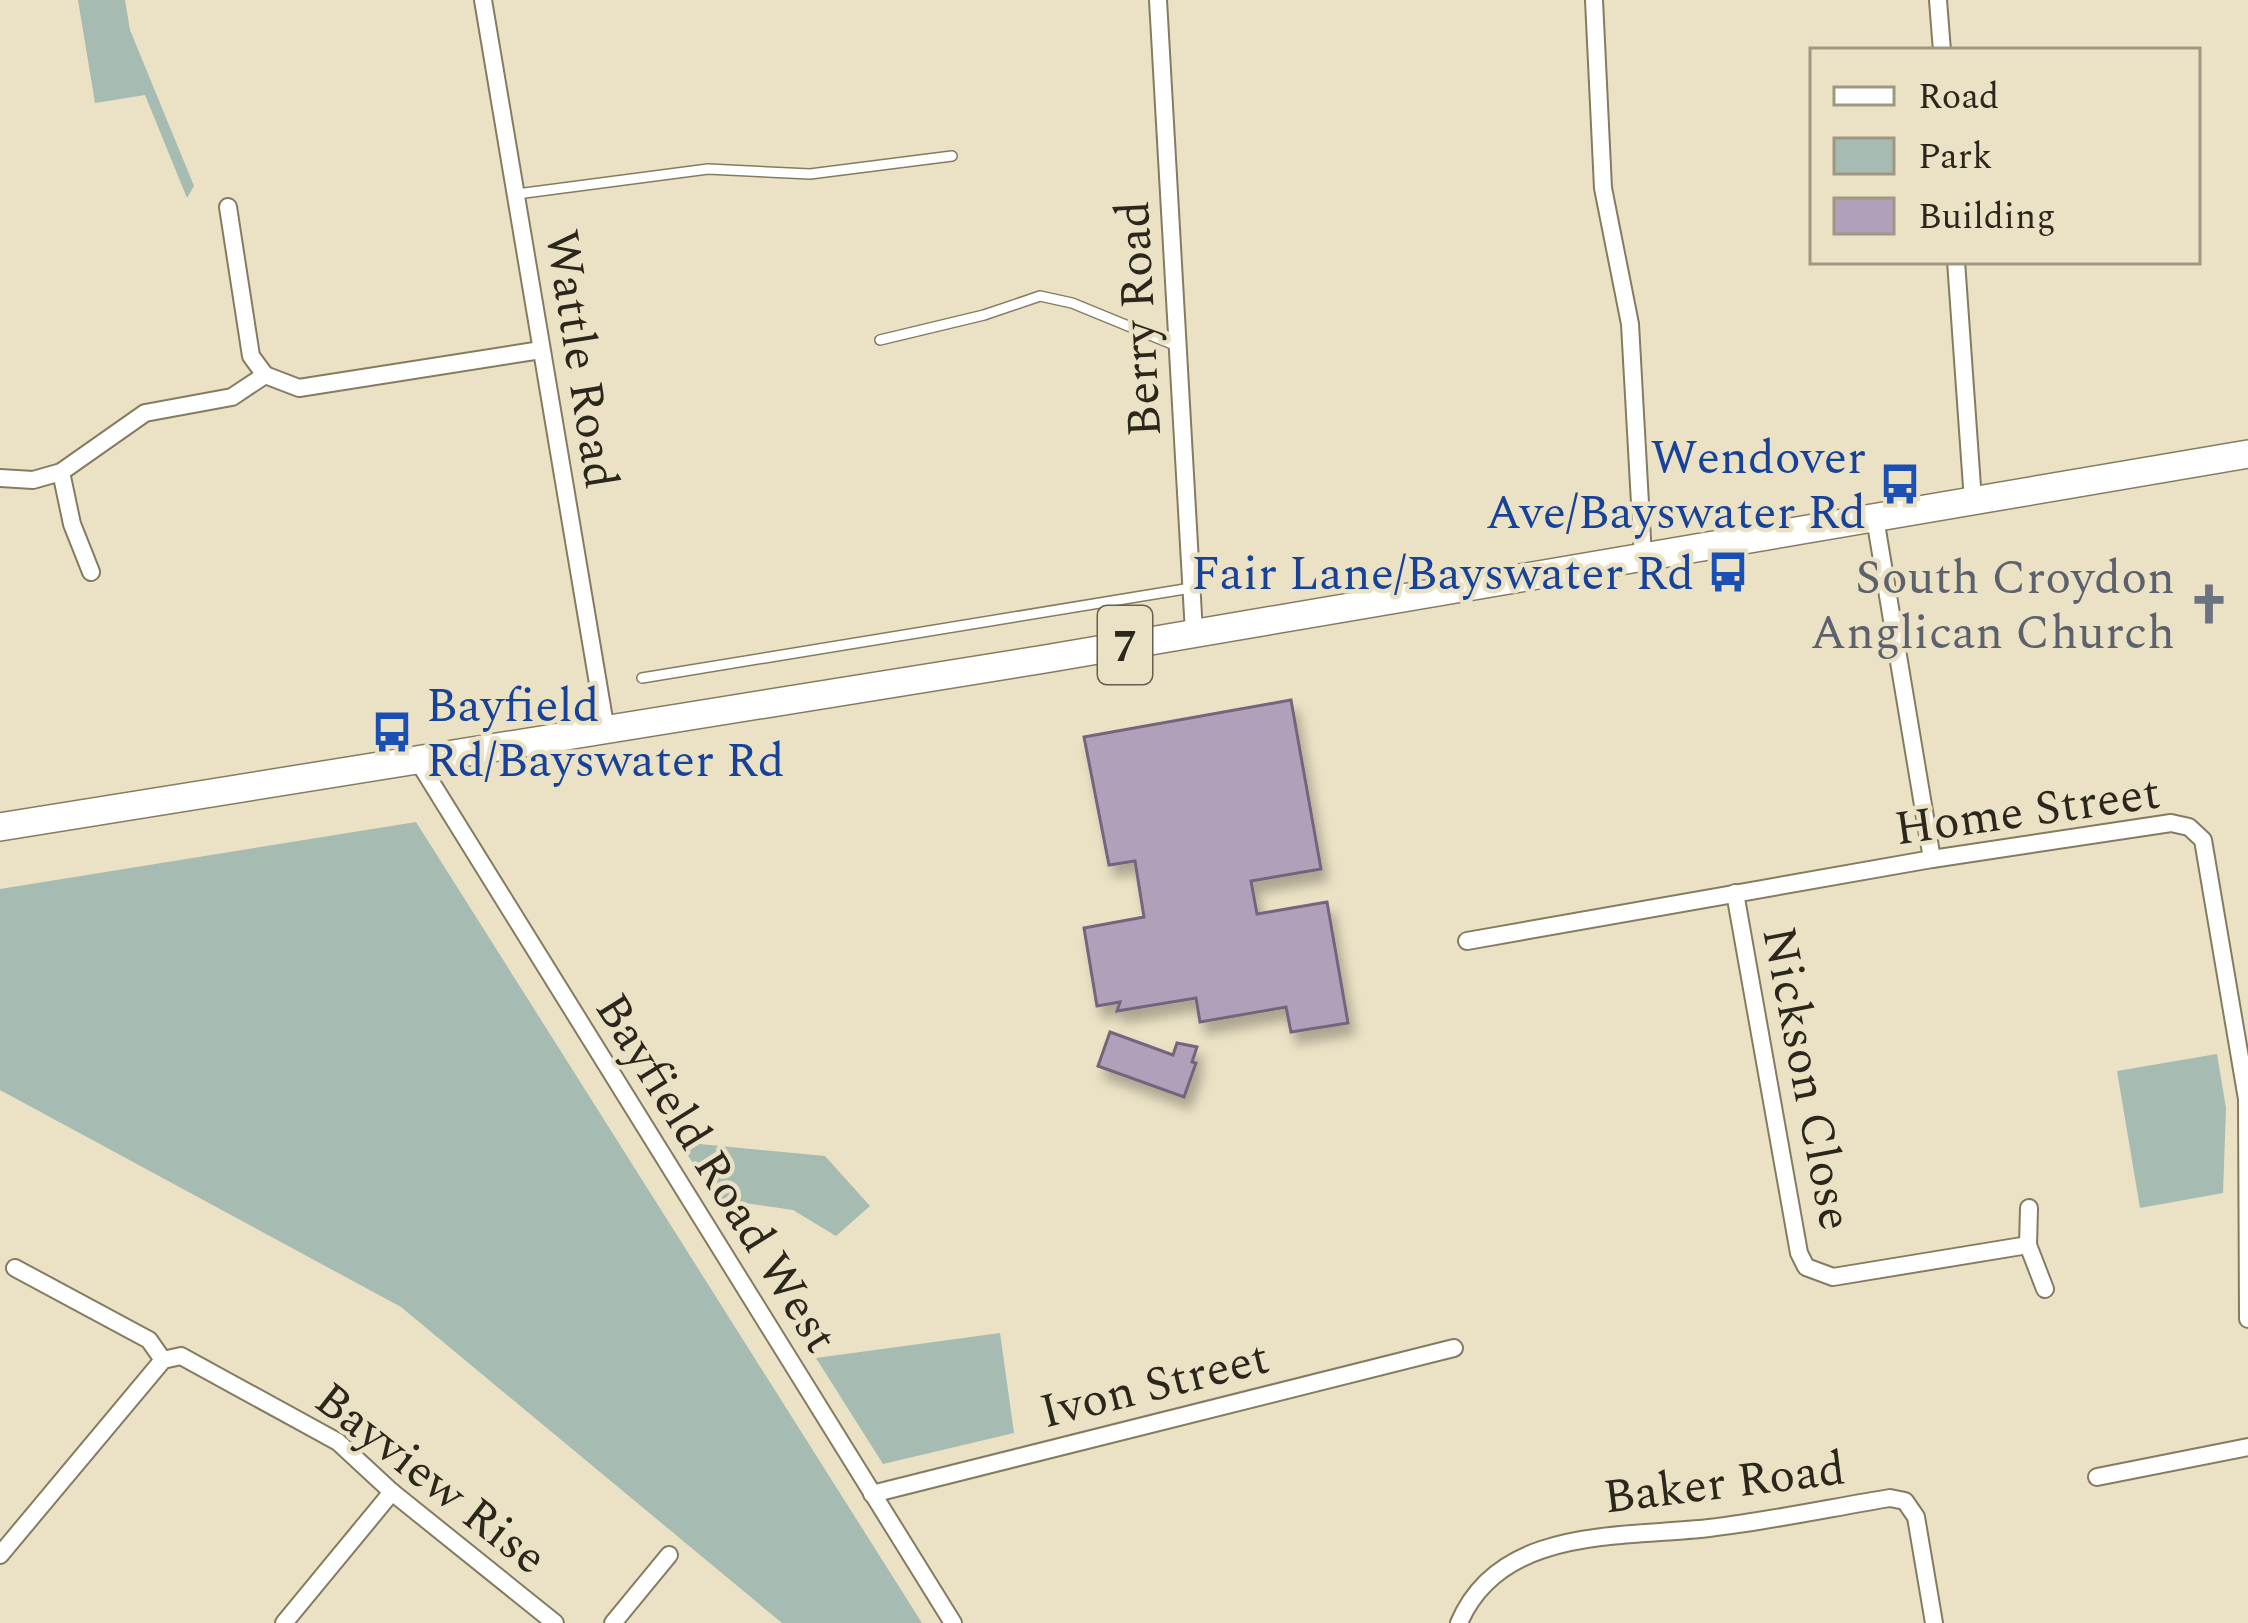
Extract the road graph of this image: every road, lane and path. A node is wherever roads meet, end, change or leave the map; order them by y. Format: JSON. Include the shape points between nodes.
{"nodes":[{"id":1,"x":484,"y":0,"type":"edge"},
{"id":2,"x":1158,"y":0,"type":"edge"},
{"id":3,"x":1594,"y":0,"type":"edge"},
{"id":4,"x":1938,"y":0,"type":"edge"},
{"id":5,"x":1942,"y":48,"type":"edge"},
{"id":6,"x":952,"y":156,"type":"dead end"},
{"id":7,"x":517,"y":194,"type":"junction"},
{"id":8,"x":228,"y":207,"type":"dead end"},
{"id":9,"x":1956,"y":264,"type":"edge"},
{"id":10,"x":880,"y":340,"type":"dead end"},
{"id":11,"x":1177,"y":346,"type":"junction"},
{"id":12,"x":541,"y":350,"type":"junction"},
{"id":13,"x":265,"y":375,"type":"junction"},
{"id":14,"x":2248,"y":454,"type":"edge"},
{"id":15,"x":61,"y":472,"type":"junction"},
{"id":16,"x":0,"y":478,"type":"edge"},
{"id":17,"x":1973,"y":500,"type":"junction"},
{"id":18,"x":1875,"y":518,"type":"junction"},
{"id":19,"x":1643,"y":557,"type":"junction"},
{"id":20,"x":91,"y":572,"type":"dead end"},
{"id":21,"x":1191,"y":588,"type":"junction"},
{"id":22,"x":1194,"y":633,"type":"junction"},
{"id":23,"x":642,"y":678,"type":"dead end"},
{"id":24,"x":606,"y":731,"type":"junction"},
{"id":25,"x":418,"y":761,"type":"junction"},
{"id":26,"x":0,"y":827,"type":"edge"},
{"id":27,"x":1933,"y":860,"type":"junction"},
{"id":28,"x":1735,"y":893,"type":"junction"},
{"id":29,"x":1467,"y":941,"type":"dead end"},
{"id":30,"x":2030,"y":1208,"type":"dead end"},
{"id":31,"x":2028,"y":1245,"type":"junction"},
{"id":32,"x":15,"y":1268,"type":"dead end"},
{"id":33,"x":2044,"y":1289,"type":"dead end"},
{"id":34,"x":2248,"y":1319,"type":"edge"},
{"id":35,"x":1454,"y":1348,"type":"dead end"},
{"id":36,"x":163,"y":1360,"type":"junction"},
{"id":37,"x":2248,"y":1447,"type":"edge"},
{"id":38,"x":2097,"y":1477,"type":"dead end"},
{"id":39,"x":392,"y":1492,"type":"junction"},
{"id":40,"x":872,"y":1494,"type":"junction"},
{"id":41,"x":0,"y":1555,"type":"edge"},
{"id":42,"x":669,"y":1555,"type":"dead end"},
{"id":43,"x":284,"y":1623,"type":"edge"},
{"id":44,"x":555,"y":1623,"type":"edge"},
{"id":45,"x":613,"y":1623,"type":"edge"},
{"id":46,"x":952,"y":1623,"type":"edge"},
{"id":47,"x":1459,"y":1623,"type":"edge"},
{"id":48,"x":1934,"y":1623,"type":"edge"}],
"edges":[{"from":1,"to":7,"type":"street","name":"Wattle Road"},
{"from":2,"to":11,"type":"street","name":"Berry Road"},
{"from":3,"to":19,"type":"street","via":[[1604,188],[1630,324]]},
{"from":4,"to":5,"type":"street"},
{"from":6,"to":7,"type":"lane","via":[[810,174],[708,169]]},
{"from":7,"to":12,"type":"street","name":"Wattle Road"},
{"from":8,"to":13,"type":"street","via":[[251,356]]},
{"from":9,"to":17,"type":"street"},
{"from":10,"to":11,"type":"lane","via":[[1040,296]]},
{"from":11,"to":21,"type":"street","name":"Berry Road"},
{"from":12,"to":13,"type":"street","via":[[299,388]]},
{"from":12,"to":24,"type":"street","name":"Wattle Road"},
{"from":13,"to":15,"type":"street","via":[[232,397],[145,413]]},
{"from":14,"to":17,"type":"main road","number":"7"},
{"from":15,"to":16,"type":"street","via":[[33,481]]},
{"from":15,"to":20,"type":"street"},
{"from":17,"to":18,"type":"main road","number":"7"},
{"from":18,"to":19,"type":"main road","number":"7"},
{"from":18,"to":27,"type":"street"},
{"from":19,"to":22,"type":"main road","number":"7"},
{"from":21,"to":22,"type":"street","name":"Berry Road"},
{"from":21,"to":23,"type":"lane"},
{"from":22,"to":24,"type":"main road","number":"7"},
{"from":24,"to":25,"type":"main road","number":"7"},
{"from":25,"to":26,"type":"main road","number":"7"},
{"from":25,"to":40,"type":"street","name":"Bayfield Road West"},
{"from":27,"to":28,"type":"street","name":"Home Street"},
{"from":27,"to":34,"type":"street","name":"Home Street","via":[[2171,823],[2203,840],[2247,1099]]},
{"from":28,"to":29,"type":"street","name":"Home Street"},
{"from":28,"to":31,"type":"street","name":"Nickson Close","via":[[1806,1267],[1833,1277]]},
{"from":30,"to":31,"type":"street"},
{"from":31,"to":33,"type":"street"},
{"from":32,"to":36,"type":"street","via":[[149,1340]]},
{"from":35,"to":40,"type":"street","name":"Ivon Street"},
{"from":36,"to":39,"type":"street","name":"Bayview Rise","via":[[193,1361],[338,1442]]},
{"from":36,"to":41,"type":"street"},
{"from":37,"to":38,"type":"street"},
{"from":39,"to":43,"type":"street"},
{"from":39,"to":44,"type":"street","name":"Bayview Rise"},
{"from":40,"to":46,"type":"street","name":"Bayfield Road West"},
{"from":42,"to":45,"type":"street"},
{"from":47,"to":48,"type":"street","name":"Baker Road","via":[[1472,1593],[1497,1572],[1554,1546],[1890,1498],[1905,1501],[1916,1517]]}]}
